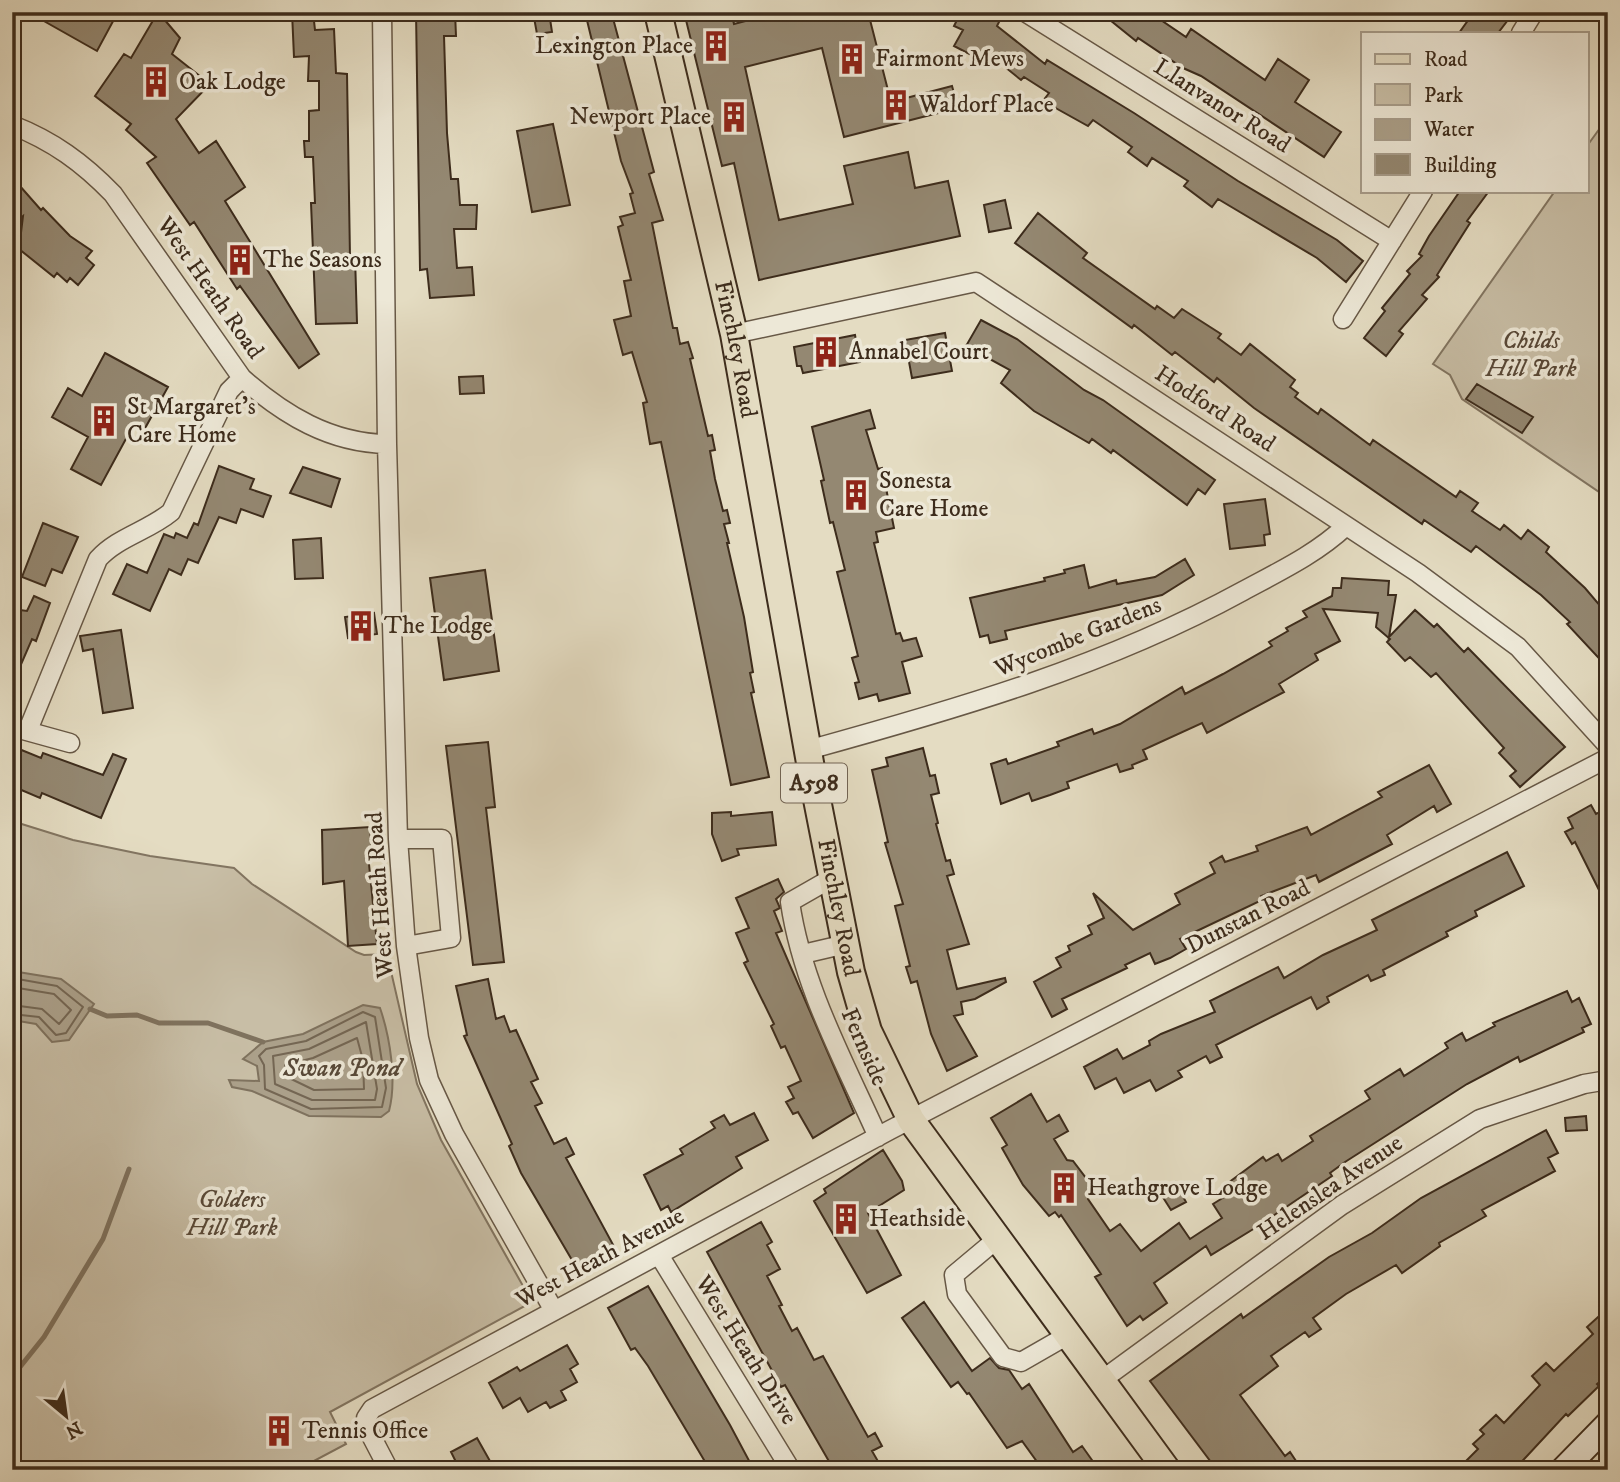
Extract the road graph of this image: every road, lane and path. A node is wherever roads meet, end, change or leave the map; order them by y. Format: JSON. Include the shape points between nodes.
{"nodes":[{"id":1,"x":382,"y":12,"type":"edge"},
{"id":2,"x":658,"y":12,"type":"edge"},
{"id":3,"x":1026,"y":12,"type":"edge"},
{"id":4,"x":1534,"y":12,"type":"edge"},
{"id":5,"x":1522,"y":32,"type":"edge"},
{"id":6,"x":12,"y":125,"type":"edge"},
{"id":7,"x":1422,"y":192,"type":"edge"},
{"id":8,"x":1392,"y":241,"type":"junction"},
{"id":9,"x":1343,"y":319,"type":"dead end"},
{"id":10,"x":734,"y":334,"type":"junction"},
{"id":11,"x":242,"y":378,"type":"junction"},
{"id":12,"x":387,"y":444,"type":"junction"},
{"id":13,"x":1346,"y":526,"type":"junction"},
{"id":14,"x":20,"y":729,"type":"edge"},
{"id":15,"x":71,"y":743,"type":"dead end"},
{"id":16,"x":1608,"y":746,"type":"edge"},
{"id":17,"x":808,"y":750,"type":"junction"},
{"id":18,"x":1608,"y":758,"type":"edge"},
{"id":19,"x":398,"y":839,"type":"junction"},
{"id":20,"x":832,"y":878,"type":"junction"},
{"id":21,"x":846,"y":944,"type":"junction"},
{"id":22,"x":406,"y":946,"type":"junction"},
{"id":23,"x":803,"y":954,"type":"junction"},
{"id":24,"x":1608,"y":1080,"type":"edge"},
{"id":25,"x":911,"y":1120,"type":"junction"},
{"id":26,"x":878,"y":1137,"type":"junction"},
{"id":27,"x":997,"y":1239,"type":"junction"},
{"id":28,"x":659,"y":1255,"type":"junction"},
{"id":29,"x":554,"y":1309,"type":"junction"},
{"id":30,"x":1068,"y":1335,"type":"junction"},
{"id":31,"x":1102,"y":1380,"type":"junction"},
{"id":32,"x":1608,"y":1424,"type":"edge"},
{"id":33,"x":389,"y":1470,"type":"edge"},
{"id":34,"x":791,"y":1470,"type":"edge"},
{"id":35,"x":1167,"y":1470,"type":"edge"},
{"id":36,"x":1563,"y":1470,"type":"edge"}],
"edges":[{"from":1,"to":12,"type":"street","name":"West Heath Road"},
{"from":2,"to":10,"type":"main road","name":"Finchley Road","number":"A598"},
{"from":3,"to":8,"type":"street","name":"Llanvanor Road"},
{"from":4,"to":5,"type":"street"},
{"from":6,"to":11,"type":"street","name":"West Heath Road","via":[[60,147],[113,194]]},
{"from":7,"to":8,"type":"street"},
{"from":8,"to":9,"type":"street"},
{"from":10,"to":13,"type":"street","name":"Hodford Road","via":[[976,282]]},
{"from":10,"to":17,"type":"main road","name":"Finchley Road","number":"A598"},
{"from":11,"to":12,"type":"street","name":"West Heath Road","via":[[297,421],[342,439]]},
{"from":11,"to":14,"type":"street","via":[[229,391],[171,512],[108,548],[98,559]]},
{"from":12,"to":19,"type":"street","name":"West Heath Road"},
{"from":13,"to":16,"type":"street","name":"Hodford Road","via":[[1518,647]]},
{"from":13,"to":17,"type":"street","name":"Wycombe Gardens","via":[[1322,548],[1222,603],[1134,644],[1038,683]]},
{"from":14,"to":15,"type":"street"},
{"from":17,"to":20,"type":"main road","name":"Finchley Road","number":"A598"},
{"from":18,"to":25,"type":"street","name":"Dunstan Road"},
{"from":19,"to":22,"type":"street","name":"West Heath Road"},
{"from":19,"to":22,"type":"street","via":[[442,839],[451,938]]},
{"from":20,"to":21,"type":"main road","name":"Finchley Road","number":"A598"},
{"from":20,"to":23,"type":"street","name":"Fernside","via":[[790,902]]},
{"from":21,"to":23,"type":"street"},
{"from":21,"to":25,"type":"main road","name":"Finchley Road","number":"A598","via":[[868,1031]]},
{"from":22,"to":29,"type":"street","name":"West Heath Road","via":[[429,1080],[454,1134]]},
{"from":23,"to":26,"type":"street","name":"Fernside","via":[[817,1003]]},
{"from":24,"to":31,"type":"street","name":"Helenslea Avenue","via":[[1480,1119],[1342,1205]]},
{"from":25,"to":26,"type":"street","name":"West Heath Avenue"},
{"from":25,"to":27,"type":"main road","name":"Finchley Road","number":"A598"},
{"from":26,"to":28,"type":"street","name":"West Heath Avenue"},
{"from":27,"to":30,"type":"main road","name":"Finchley Road","number":"A598"},
{"from":27,"to":30,"type":"street","via":[[954,1275],[957,1294],[1003,1357],[1021,1362]]},
{"from":28,"to":29,"type":"street","name":"West Heath Avenue"},
{"from":28,"to":34,"type":"street","name":"West Heath Drive"},
{"from":29,"to":33,"type":"street","name":"West Heath Avenue","via":[[372,1409],[366,1426]]},
{"from":30,"to":31,"type":"main road","name":"Finchley Road","number":"A598"},
{"from":31,"to":35,"type":"main road","name":"Finchley Road","number":"A598"},
{"from":32,"to":36,"type":"street"}]}
